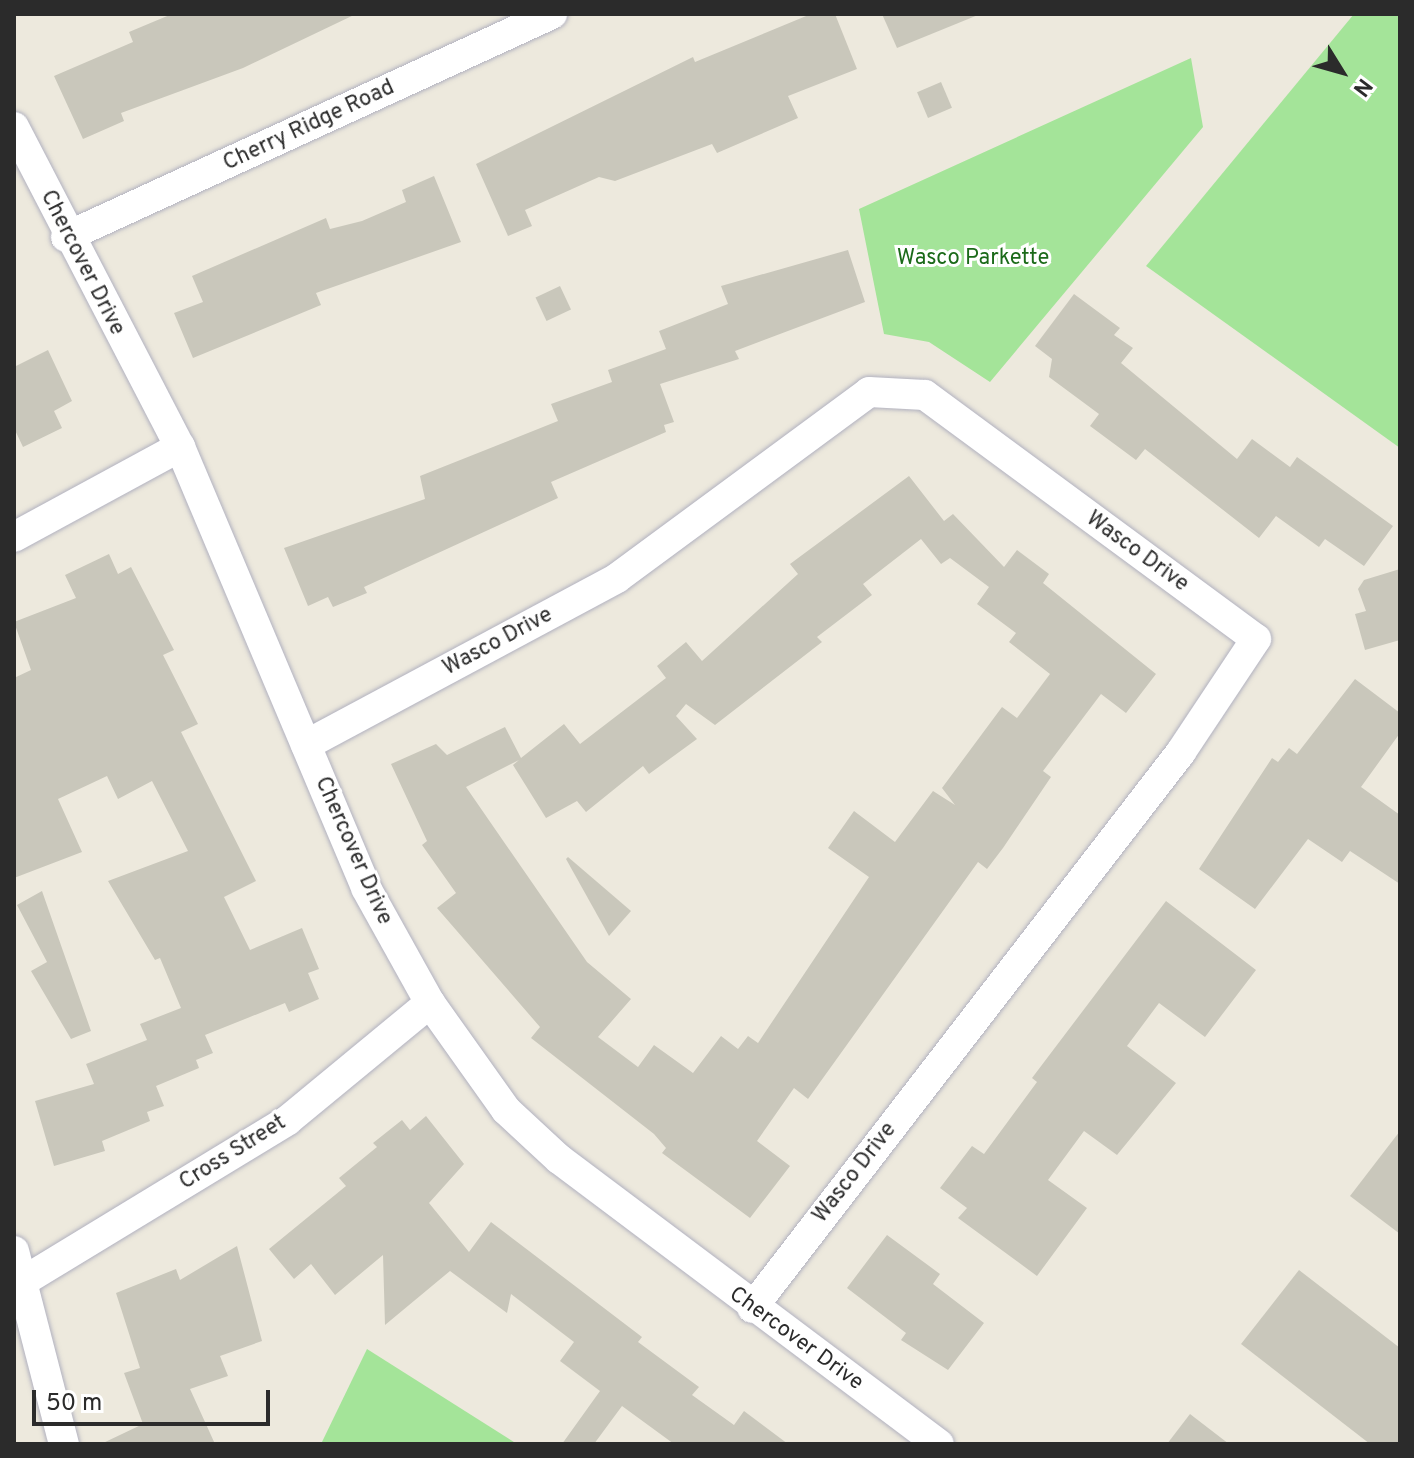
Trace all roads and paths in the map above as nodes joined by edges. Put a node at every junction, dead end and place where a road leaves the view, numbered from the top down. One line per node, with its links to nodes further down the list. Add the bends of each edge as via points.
1 (552, 14): 3 (street, Cherry Ridge Road)
2 (14, 127): 3 (street, Chercover Drive)
3 (66, 237): 4 (street, Chercover Drive)
4 (180, 447): 5 (street); 6 (street, Chercover Drive)
5 (14, 537)
6 (306, 745): 7 (street, Chercover Drive, via 366,888); 10 (street, Wasco Drive, via 617,578 869,392 925,395 1256,639 1181,752)
7 (430, 1003): 9 (street, Cross Street, via 288,1120); 10 (street, Chercover Drive, via 506,1110)
8 (14, 1251): 9 (street)
9 (22, 1282): 11 (street)
10 (752, 1308): 12 (street, Chercover Drive)
11 (64, 1444)
12 (939, 1444)

